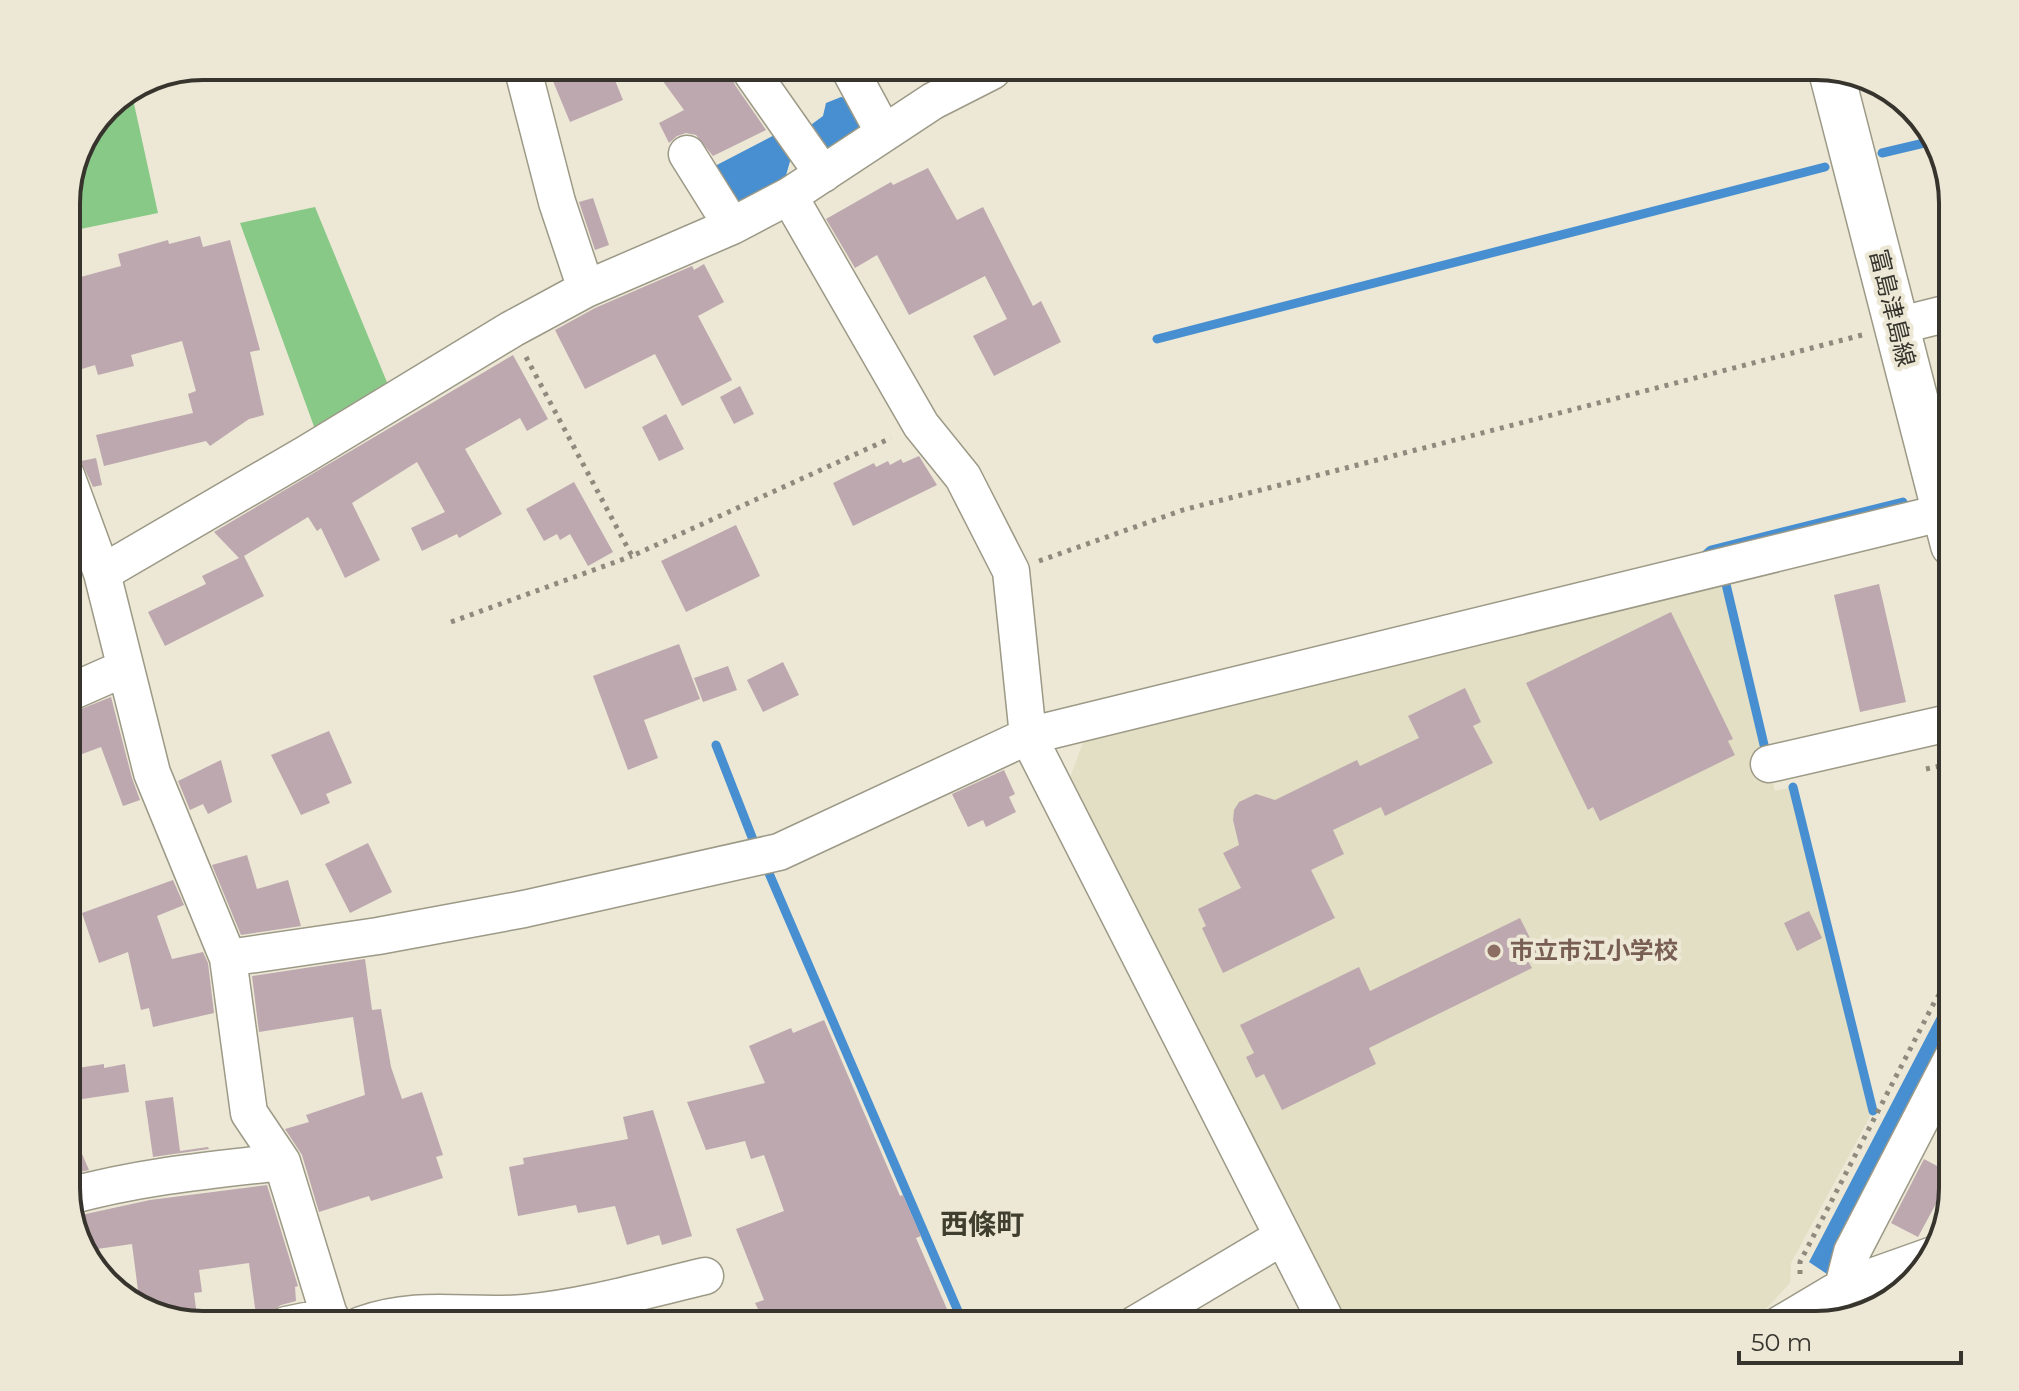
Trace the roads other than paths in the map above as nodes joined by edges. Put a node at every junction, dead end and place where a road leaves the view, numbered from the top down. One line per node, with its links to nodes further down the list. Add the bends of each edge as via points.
1 (526, 80): 11 (street)
2 (757, 80): 8 (street)
3 (855, 80): 6 (street)
4 (974, 80): 6 (street)
5 (1834, 81): 13 (main road, 富島津島線)
6 (884, 133): 8 (street)
7 (687, 154): 10 (street)
8 (823, 174): 9 (street)
9 (789, 196): 10 (street); 21 (street, via 921,425 963,477 1011,571)
10 (732, 226): 11 (street)
11 (586, 289): 17 (street)
12 (1939, 316): 13 (street)
13 (1897, 326): 14 (main road, 富島津島線)
14 (1939, 490)
15 (1939, 531): 21 (street)
16 (80, 539): 17 (street)
17 (102, 573): 18 (street)
18 (125, 668): 19 (street); 23 (street, via 152,773)
19 (80, 688)
20 (1939, 725): 22 (street)
21 (1028, 736): 23 (street, via 779,852 524,909); 27 (street)
22 (1769, 764)
23 (228, 958): 25 (street, via 249,1113)
24 (1939, 1084): 30 (street, via 1852,1252)
25 (282, 1162): 26 (street, via 169,1174); 31 (street)
26 (80, 1193)
27 (1282, 1237): 33 (street); 34 (street)
28 (1913, 1262): 30 (street)
29 (705, 1276): 32 (street)
30 (1843, 1287): 35 (street)
31 (337, 1311)
32 (542, 1311)
33 (1158, 1311)
34 (1321, 1311)
35 (1802, 1311)

